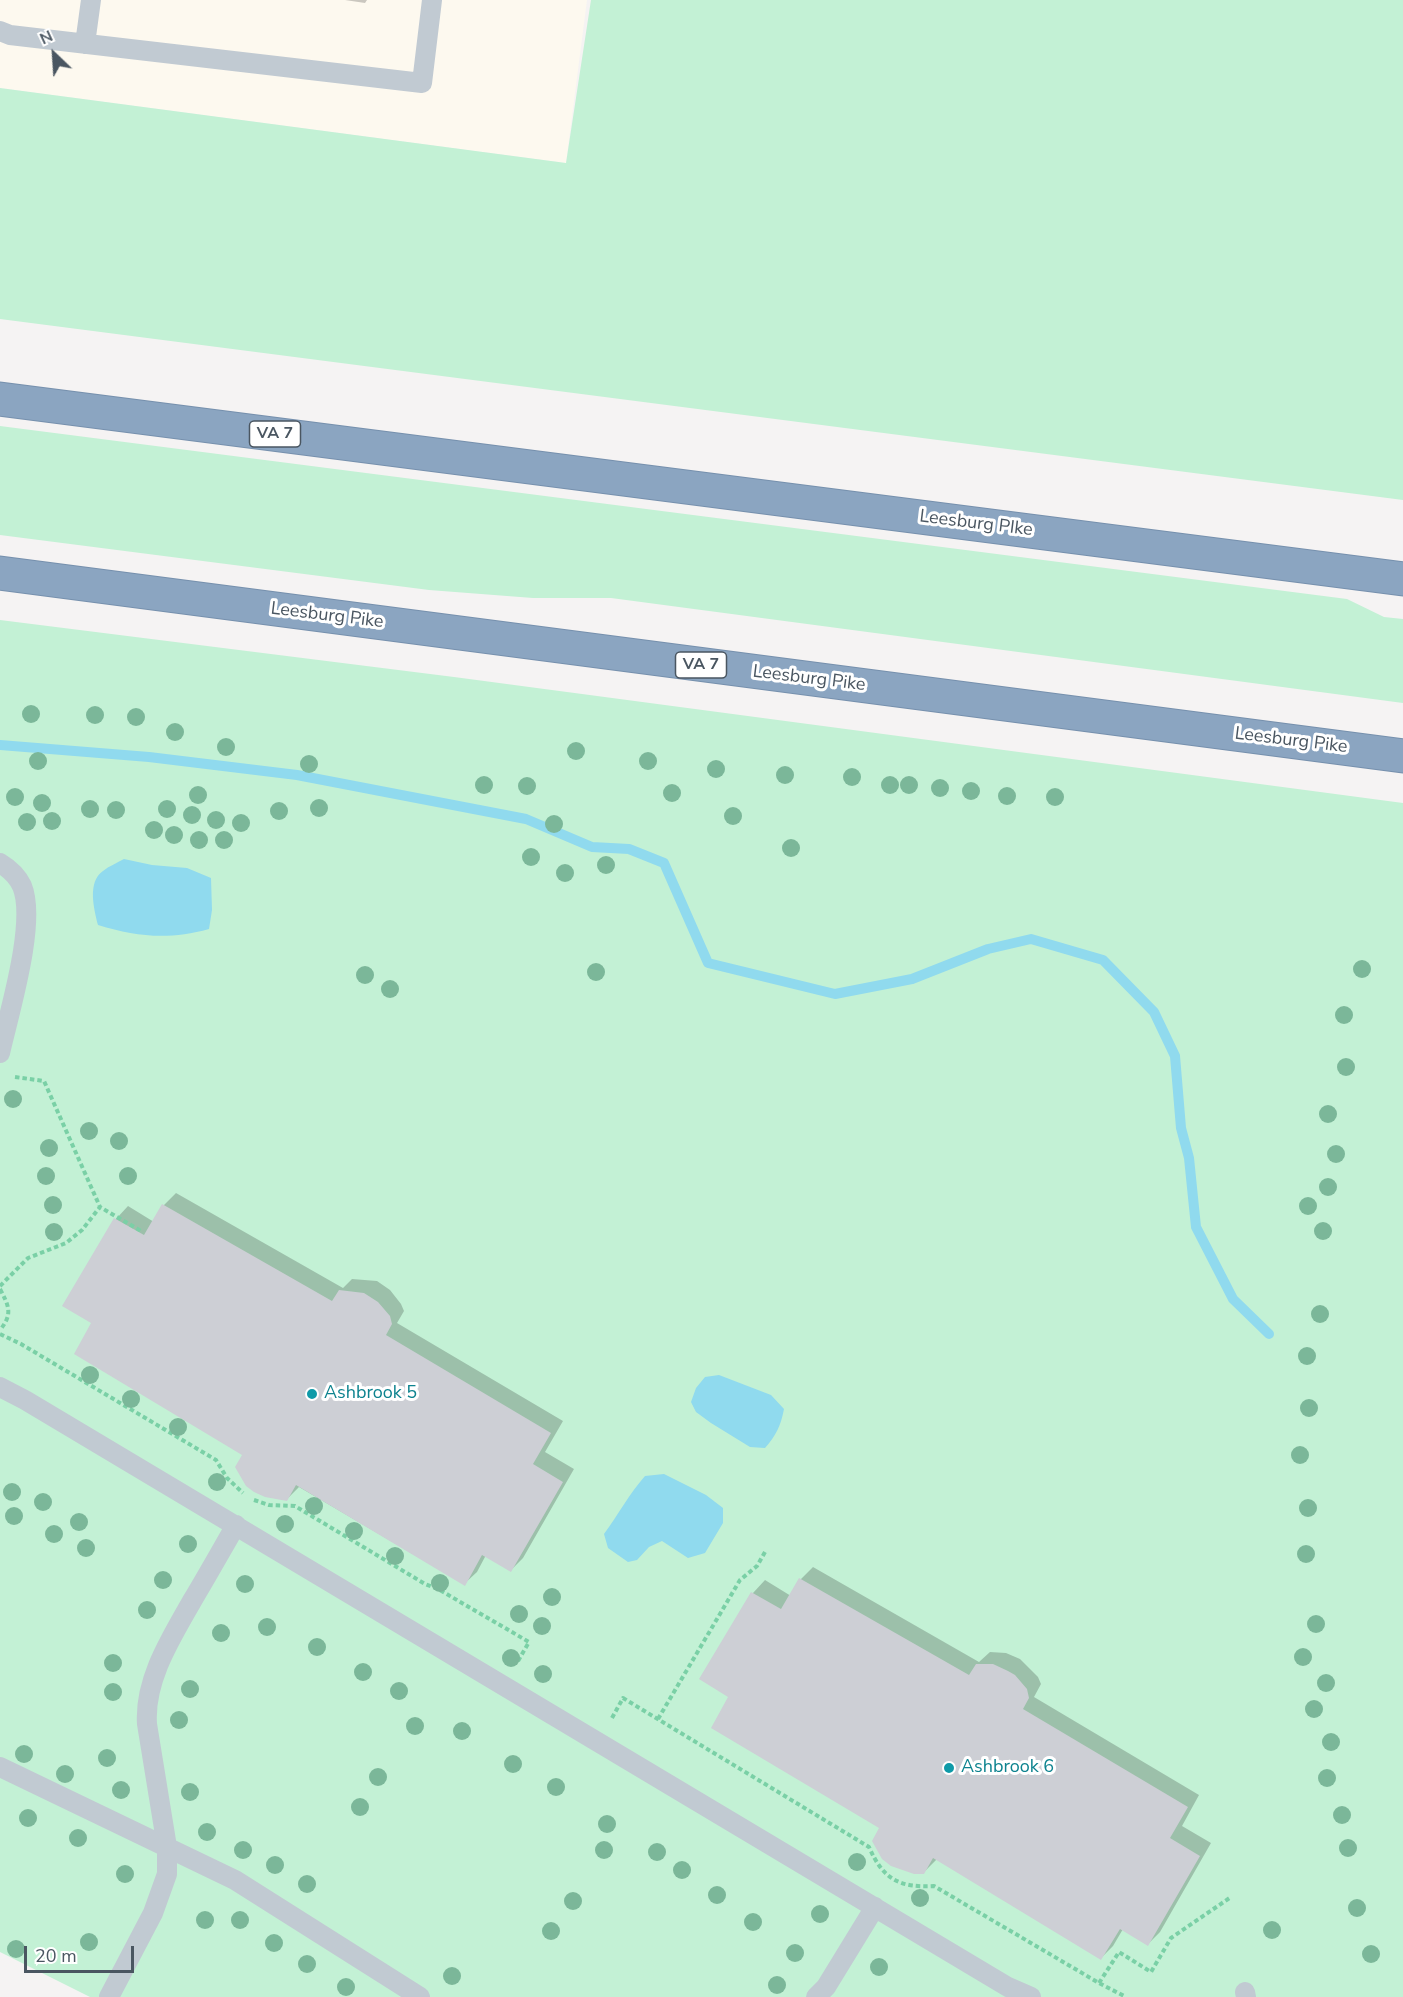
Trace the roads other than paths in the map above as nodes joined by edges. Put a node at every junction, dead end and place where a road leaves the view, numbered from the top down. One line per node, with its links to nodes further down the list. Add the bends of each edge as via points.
1 (91, 0): 4 (lane)
2 (432, 0): 4 (lane, via 422,83)
3 (0, 31): 4 (lane)
4 (85, 44)
5 (0, 399): 7 (highway, Leesburg PIke / VA 7)
6 (0, 573): 8 (highway, Leesburg Pike / VA 7)
7 (1403, 579)
8 (1403, 756)
9 (0, 863): 10 (lane, via 12,870 22,886 27,928)
10 (0, 1053)
11 (0, 1387): 12 (lane)
12 (236, 1525): 14 (lane, via 166,1649 148,1694 147,1724); 15 (lane)
13 (0, 1767): 14 (lane)
14 (167, 1847): 16 (lane, via 167,1874 160,1896); 17 (lane, via 267,1898)
15 (875, 1907): 18 (lane); 19 (lane)
16 (109, 1997)
17 (420, 1997)
18 (816, 1997)
19 (1031, 1997)

